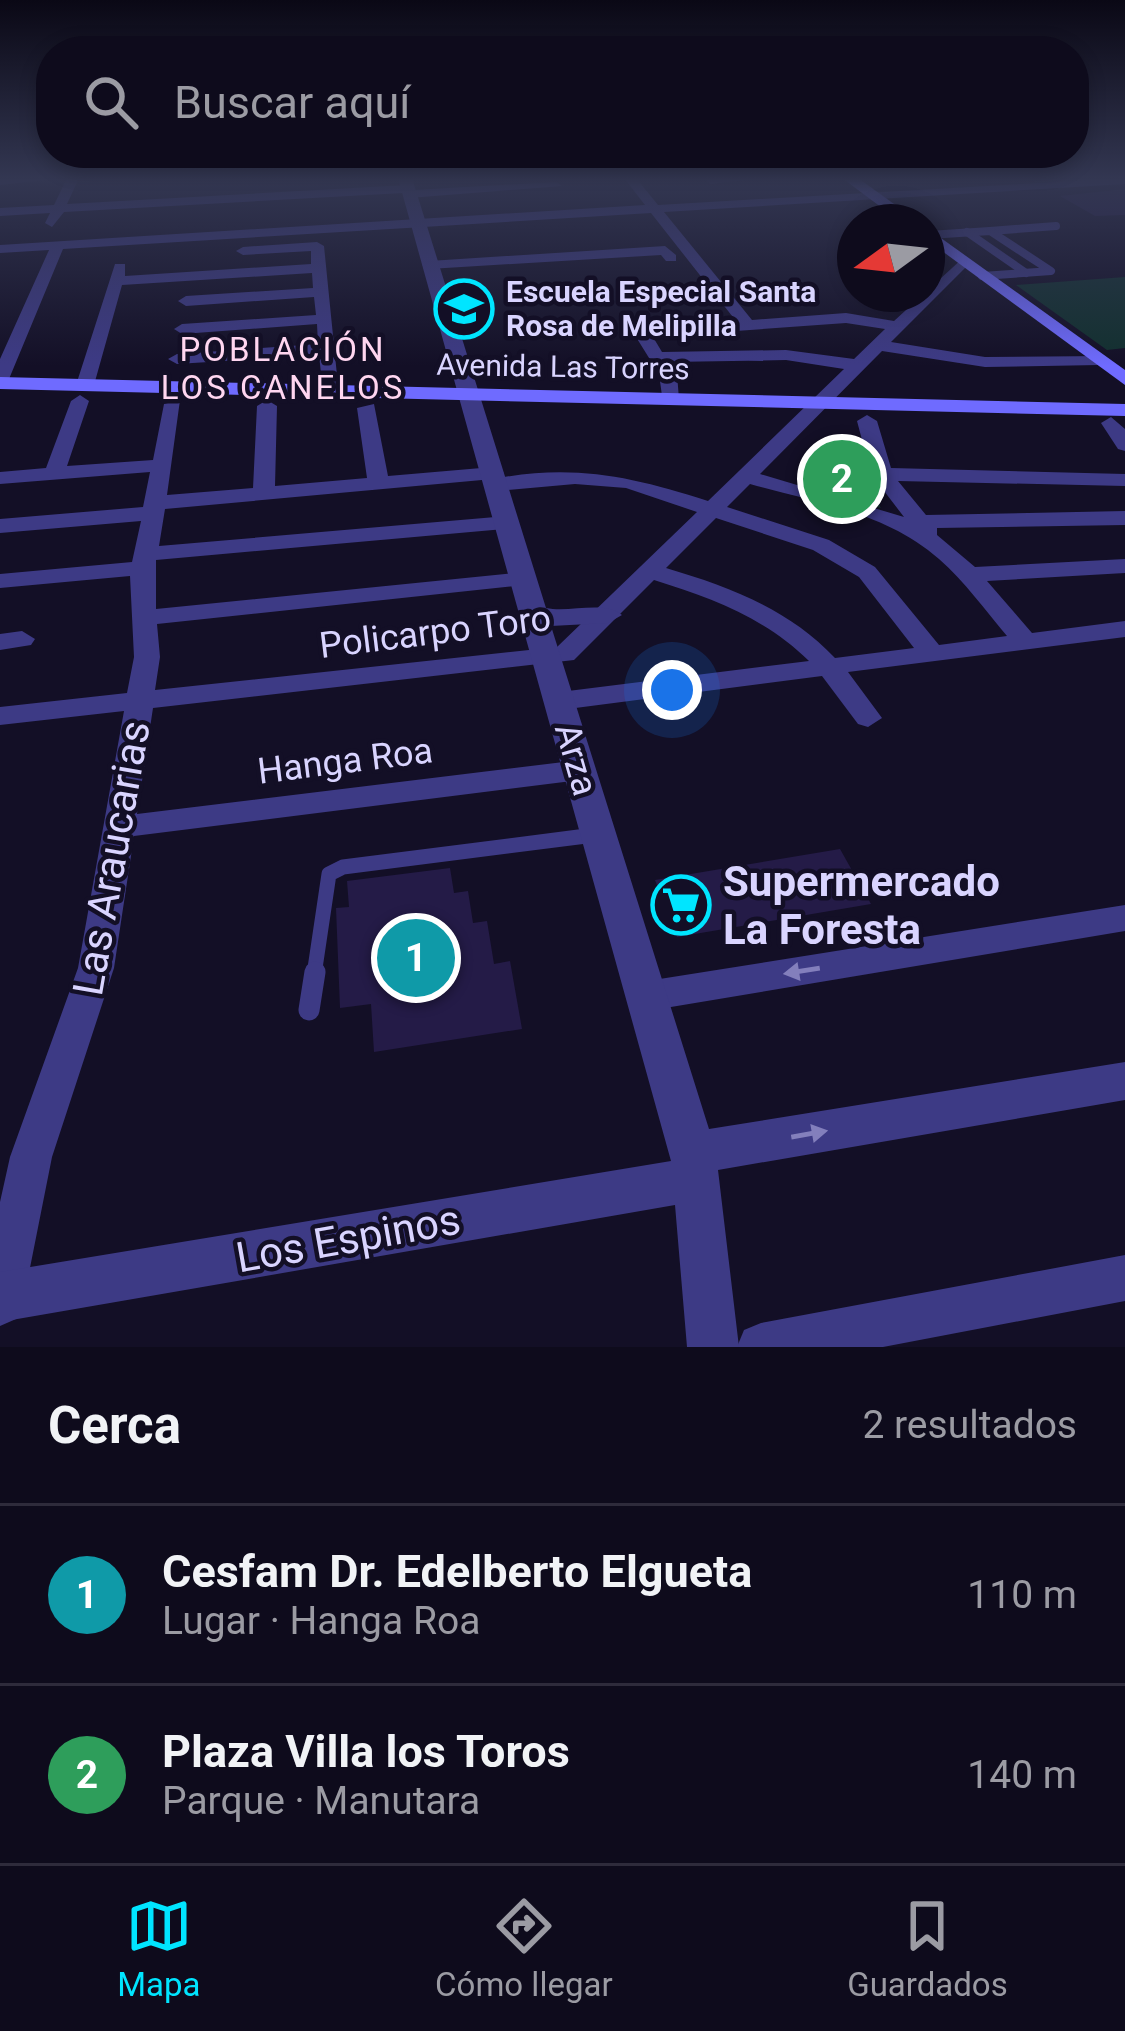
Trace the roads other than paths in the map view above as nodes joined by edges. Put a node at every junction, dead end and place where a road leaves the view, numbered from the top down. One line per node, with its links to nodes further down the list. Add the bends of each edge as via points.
1 (50, 241): 8 (street)
2 (158, 241): 12 (street)
3 (316, 241): 9 (street)
4 (421, 241): 15 (street, Arza)
5 (682, 241): 25 (street)
6 (980, 241): 17 (lane)
7 (1005, 241): 17 (lane, via 1051,271)
8 (49, 245): 11 (street); 12 (street); 35 (street)
9 (317, 246): 12 (street); 16 (street)
10 (945, 248): 14 (main road)
11 (0, 249)
12 (125, 249): 20 (street)
13 (671, 258): 15 (street, via 664,250)
14 (963, 262): 18 (street, Policarpo Toro); 19 (main road)
15 (429, 266): 41 (street, Arza)
16 (319, 268): 20 (street); 22 (street)
17 (1026, 273): 19 (lane)
18 (945, 279)
19 (986, 279): 21 (street); 32 (main road)
20 (116, 280): 37 (street)
21 (945, 280)
22 (321, 292): 24 (street); 27 (street, Las Araucarias, via 187,296)
23 (911, 312): 26 (street, Policarpo Toro)
24 (324, 319): 27 (street); 29 (street)
25 (748, 325): 26 (street, via 847,317); 30 (street, via 648,332)
26 (897, 326): 28 (street, Policarpo Toro)
27 (182, 328): 31 (street, Las Araucarias)
28 (877, 345): 32 (street, via 985,362); 33 (street, Policarpo Toro)
29 (327, 349): 31 (street); 36 (street)
30 (657, 357): 33 (street, via 785,356); 40 (street)
31 (177, 359): 38 (street, Las Araucarias)
32 (1100, 360): 34 (main road)
33 (856, 365): 44 (street, Policarpo Toro)
34 (1125, 379)
35 (0, 381): 37 (main road, Avenida Las Torres)
36 (332, 391): 38 (main road, Avenida Las Torres); 41 (main road, Avenida Las Torres)
37 (82, 393): 38 (main road, Avenida Las Torres); 39 (main road, Avenida Las Torres); 49 (street)
38 (173, 395): 42 (main road, Avenida Las Torres); 48 (street, Las Araucarias)
39 (0, 399)
40 (670, 399): 41 (main road, Avenida Las Torres); 44 (main road, Avenida Las Torres)
41 (472, 403): 43 (main road, Avenida Las Torres); 44 (main road, Avenida Las Torres); 53 (street, Arza)
42 (267, 406): 43 (main road, Avenida Las Torres); 56 (street)
43 (367, 408): 55 (street)
44 (809, 411): 45 (main road, Avenida Las Torres); 46 (main road, Avenida Las Torres); 51 (street, Policarpo Toro)
45 (1120, 419): 46 (main road, Avenida Las Torres); 47 (street)
46 (867, 421): 50 (street)
47 (1125, 445)
48 (162, 465): 49 (street); 57 (street, Las Araucarias)
49 (54, 473): 52 (street)
50 (882, 474): 54 (street); 60 (street)
51 (745, 476): 58 (street, Policarpo Toro); 63 (street, via 876,514)
52 (0, 478)
53 (495, 479): 55 (street); 58 (street, via 614,480); 61 (street, Arza)
54 (1125, 480)
55 (378, 483): 56 (street)
56 (264, 493): 57 (street)
57 (154, 508): 62 (street); 64 (street, Las Araucarias)
58 (712, 509): 66 (street, Policarpo Toro); 75 (street, via 847,557)
59 (1125, 518): 60 (street)
60 (920, 522): 63 (street)
61 (507, 523): 64 (street); 68 (street, Arza)
62 (0, 526)
63 (947, 553): 67 (street)
64 (145, 561): 69 (street); 72 (street, Las Araucarias)
65 (1125, 566): 67 (street)
66 (652, 571): 71 (street, Policarpo Toro); 77 (street, via 762,608)
67 (968, 575): 74 (street)
68 (524, 578): 70 (street, Arza); 72 (street)
69 (0, 581)
70 (535, 614): 71 (street); 76 (street, Arza)
71 (608, 615): 76 (street, Policarpo Toro, via 575,648)
72 (144, 618): 78 (street, Las Araucarias)
73 (1125, 628): 74 (street)
74 (1025, 641): 75 (street)
75 (932, 653): 77 (street)
76 (547, 658): 78 (street, Policarpo Toro); 79 (street, Arza)
77 (833, 666): 79 (street); 81 (street)
78 (140, 701): 80 (street, Policarpo Toro); 83 (street, Las Araucarias)
79 (560, 701): 82 (street, Arza)
80 (0, 716)
81 (868, 718)
82 (580, 770): 83 (street, Hanga Roa); 84 (street, Arza)
83 (119, 826): 91 (street, Las Araucarias, via 96,968 31,1157)
84 (599, 835): 86 (street, Arza); 87 (lane, via 329,874)
85 (1125, 918): 86 (street, one-way to 86)
86 (647, 996): 89 (street, Arza)
87 (309, 1010)
88 (1125, 1081): 89 (street, Los Espinos, one-way to 88)
89 (695, 1166): 91 (street, Los Espinos); 92 (street, Arza)
90 (1125, 1278): 93 (street)
91 (0, 1299)
92 (713, 1347)
93 (761, 1347)

